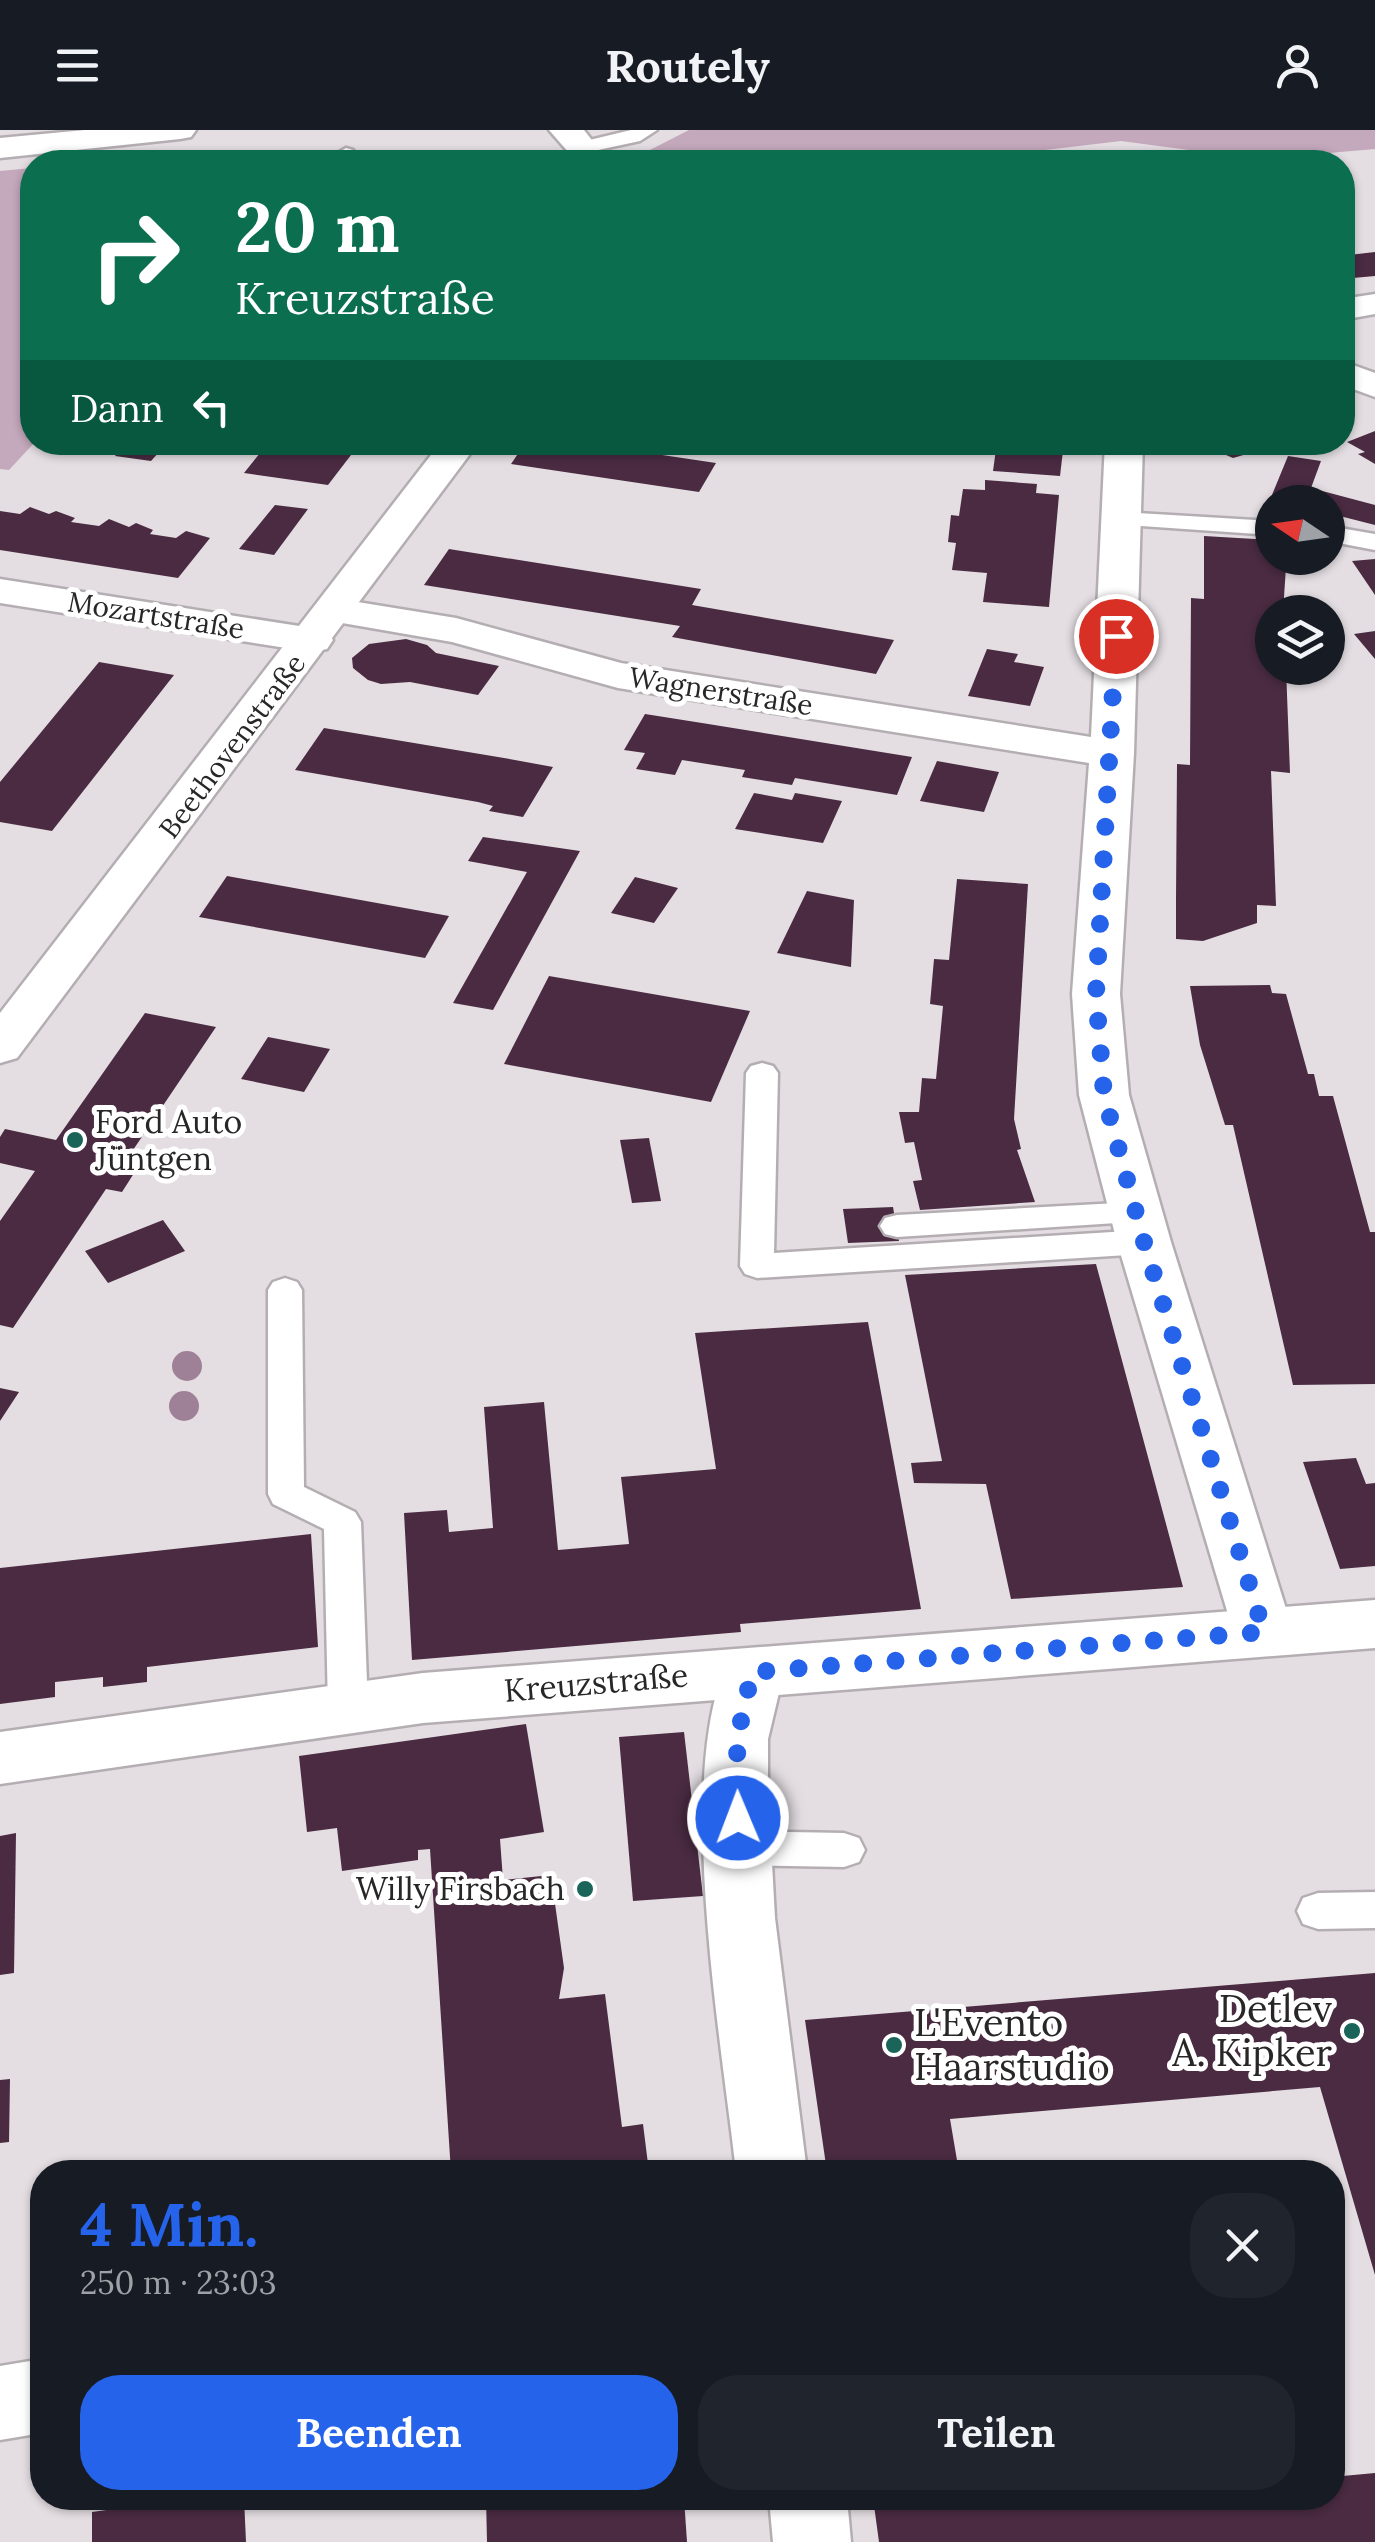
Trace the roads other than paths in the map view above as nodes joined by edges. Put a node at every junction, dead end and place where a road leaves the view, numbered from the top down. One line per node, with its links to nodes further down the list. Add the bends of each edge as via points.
1 (180, 130): 4 (main road)
2 (648, 130): 3 (lane)
3 (581, 146)
4 (0, 148)
5 (450, 455): 12 (main road, Beethovenstraße)
6 (1123, 455): 7 (main road)
7 (1121, 519): 8 (lane); 13 (main road)
8 (1255, 527)
9 (1345, 537): 10 (lane)
10 (1374, 542)
11 (0, 591): 12 (main road, Mozartstraße)
12 (322, 625): 13 (main road, Wagnerstraße, via 456,630 618,675); 14 (main road, Beethovenstraße)
13 (1112, 752): 17 (main road, via 1096,994 1104,1095)
14 (0, 1047)
15 (762, 1073): 17 (lane, via 757,1266)
16 (897, 1226): 17 (lane)
17 (1140, 1227): 20 (main road)
18 (285, 1290): 22 (lane, via 286,1494 342,1522)
19 (1375, 1624): 20 (main road, Kreuzstraße)
20 (1264, 1632): 21 (main road, Kreuzstraße)
21 (724, 1673): 22 (main road, Kreuzstraße); 24 (main road, via 737,1739)
22 (348, 1709): 23 (main road, Kreuzstraße)
23 (0, 1758)
24 (739, 1848): 25 (lane); 28 (main road)
25 (844, 1850)
26 (1375, 1910): 27 (lane)
27 (1318, 1911)
28 (771, 2160)
29 (30, 2398): 30 (main road)
30 (0, 2402)
31 (809, 2510): 32 (main road)
32 (812, 2542)

